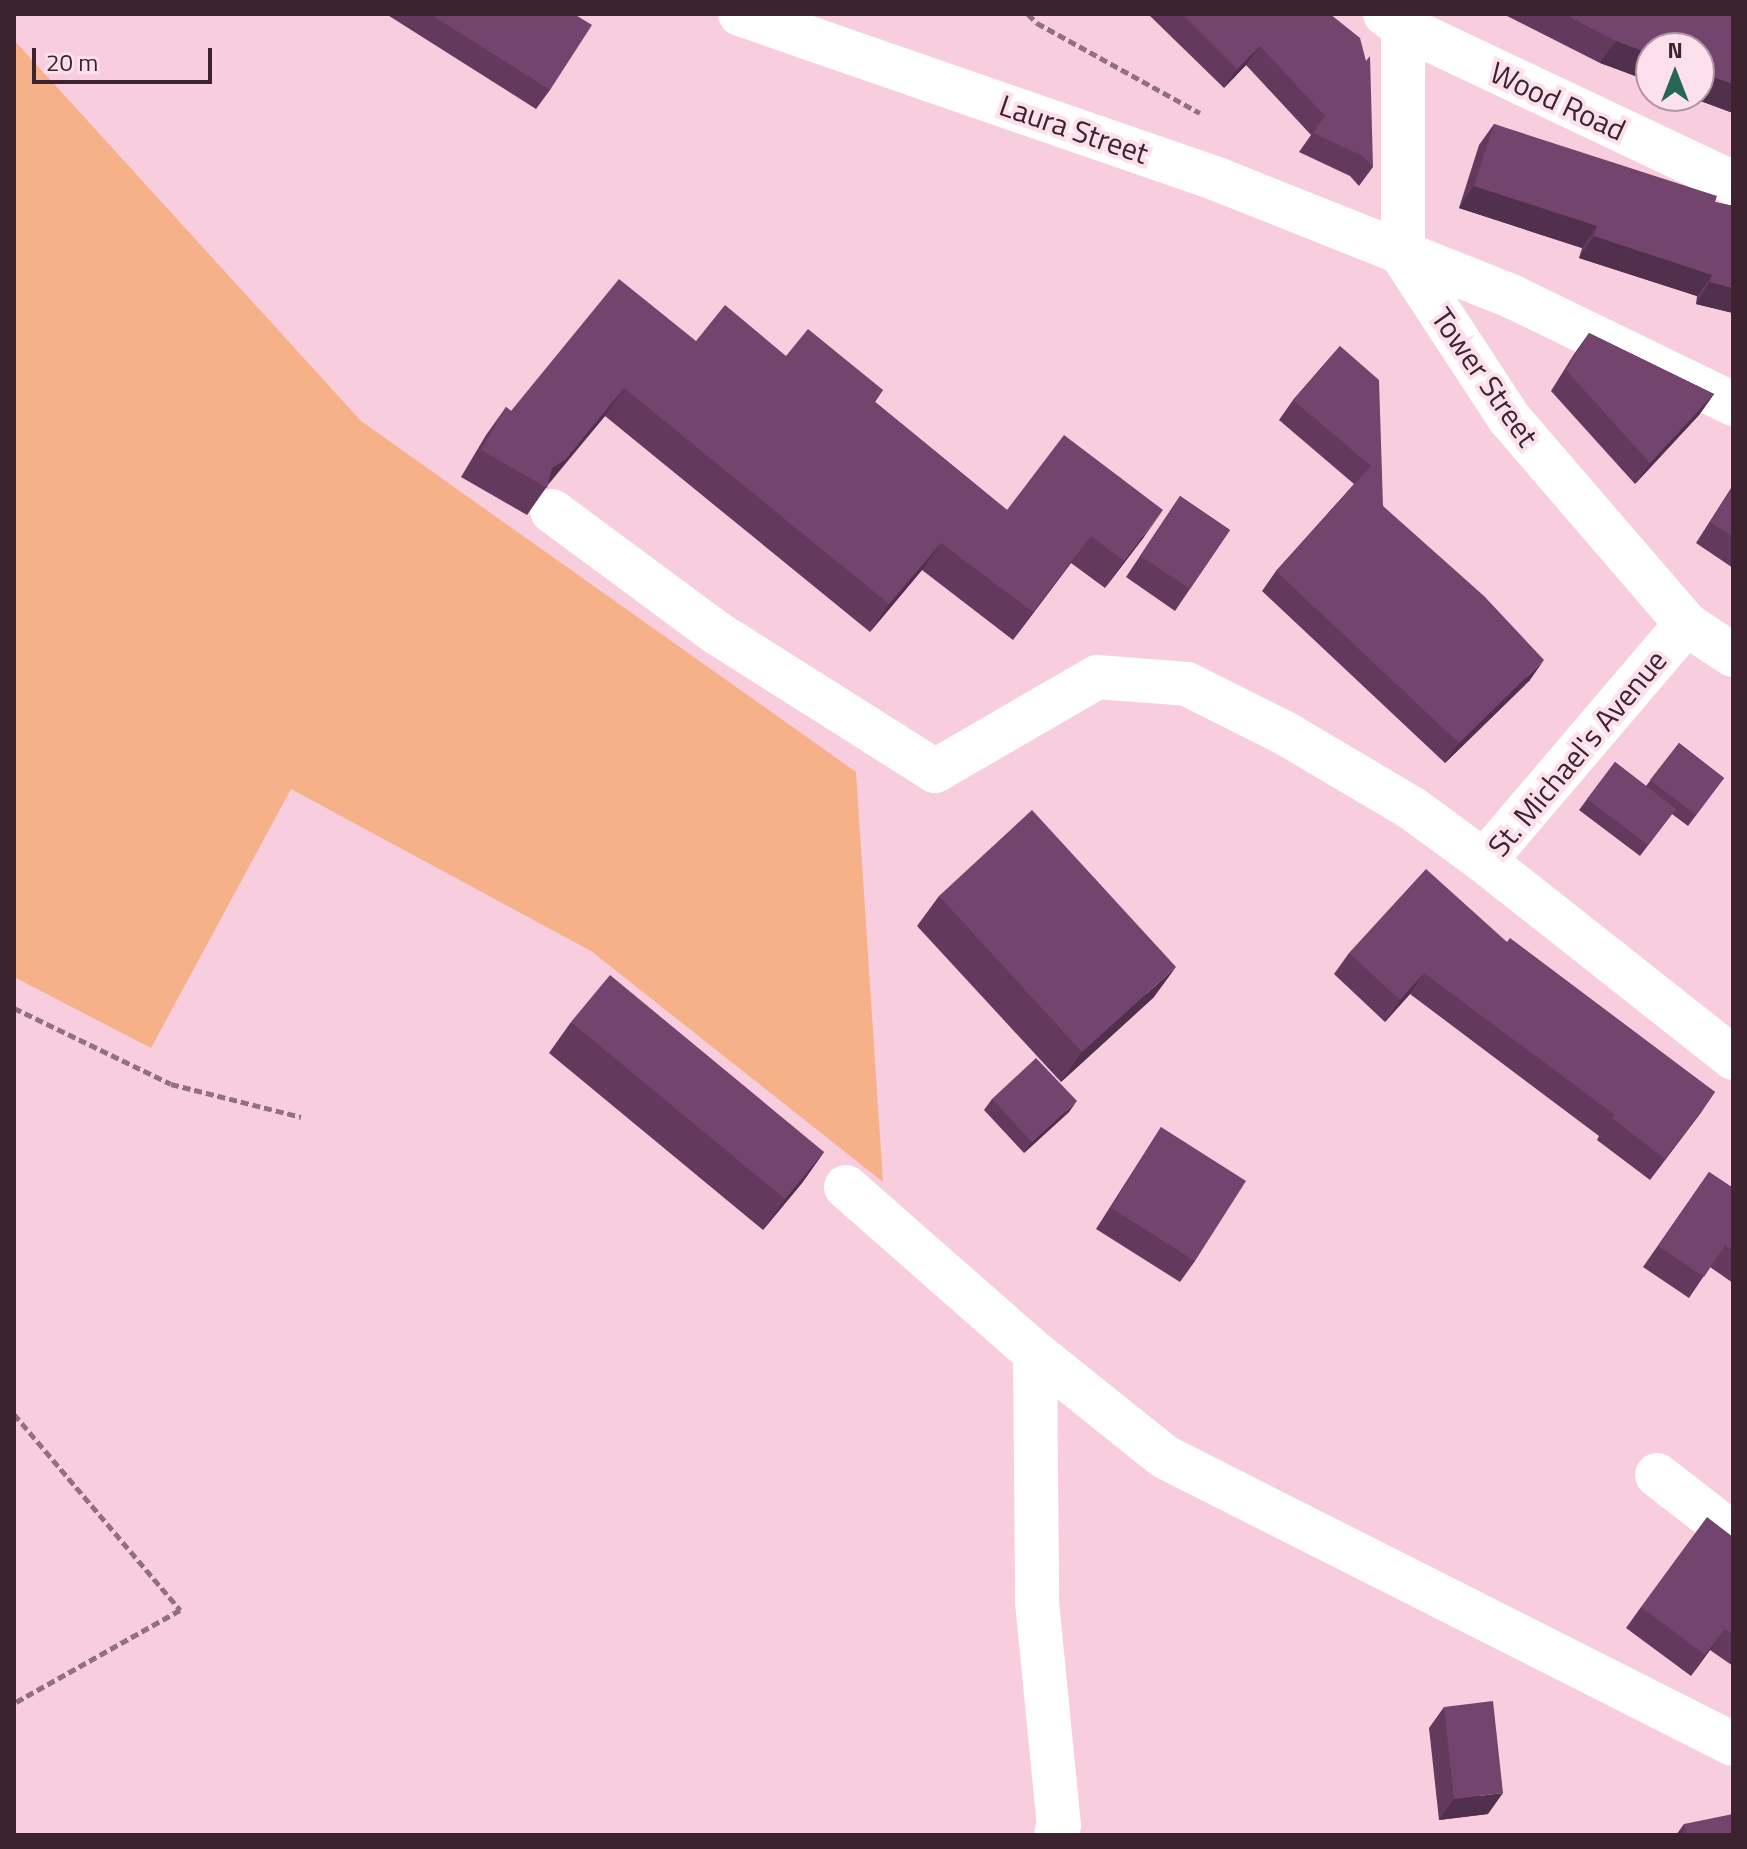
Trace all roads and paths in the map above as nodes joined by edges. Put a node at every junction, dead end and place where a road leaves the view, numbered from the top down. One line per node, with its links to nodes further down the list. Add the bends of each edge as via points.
1 (740, 14): 4 (street, Laura Street)
2 (1028, 14): 4 (path, via 1200,112)
3 (1394, 21): 5 (street, Wood Road); 6 (street)
4 (1217, 179): 6 (street, Laura Street)
5 (1733, 183)
6 (1403, 256): 7 (street, Laura Street, via 1513,297); 9 (street, Tower Street, via 1509,418)
7 (1733, 404)
8 (552, 511): 11 (street, via 717,633 935,771 1097,677 1187,684 1283,732 1413,809)
9 (1686, 624): 10 (street, Tower Street); 11 (street, St. Michael's Avenue)
10 (1733, 655)
11 (1484, 861): 13 (street, St. Michael's Avenue)
12 (14, 1008): 14 (path, via 171,1084)
13 (1733, 1058)
14 (301, 1117)
15 (846, 1187): 16 (street)
16 (1035, 1353): 21 (street, via 1165,1457); 22 (street, via 1037,1602)
17 (14, 1414): 20 (path, via 180,1610)
18 (1657, 1475): 19 (street)
19 (1733, 1534)
20 (14, 1703)
21 (1733, 1744)
22 (1056, 1835)

